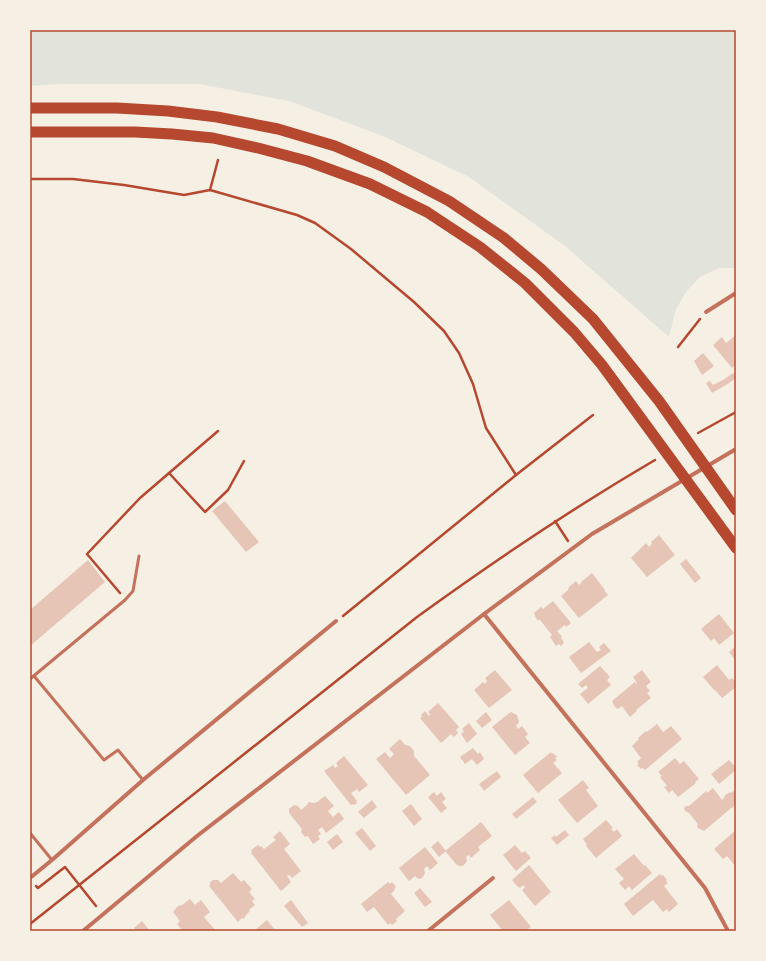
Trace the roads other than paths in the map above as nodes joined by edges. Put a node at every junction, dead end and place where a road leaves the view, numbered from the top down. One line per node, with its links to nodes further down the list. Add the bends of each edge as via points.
1 (30, 108): 6 (highway, via 116,108 168,112 216,117 278,129 335,146 384,167 449,201 504,238 593,319 660,401)
2 (30, 132): 7 (highway, via 135,132 213,138 307,161 370,184 427,212 480,247 525,283 579,338 602,365)
3 (736, 293): 4 (street)
4 (706, 312)
5 (736, 449): 9 (street, via 592,534)
6 (734, 507)
7 (736, 548)
8 (139, 556): 11 (lane, via 133,591)
9 (484, 614): 18 (street, via 197,836); 20 (street, via 705,888)
10 (336, 621): 13 (street)
11 (34, 676): 12 (lane); 13 (lane, via 104,760 118,750)
12 (30, 680)
13 (142, 780): 15 (street)
14 (30, 833): 15 (lane)
15 (52, 860): 16 (street)
16 (30, 878)
17 (493, 878): 19 (street)
18 (83, 931)
19 (428, 931)
20 (728, 931)

